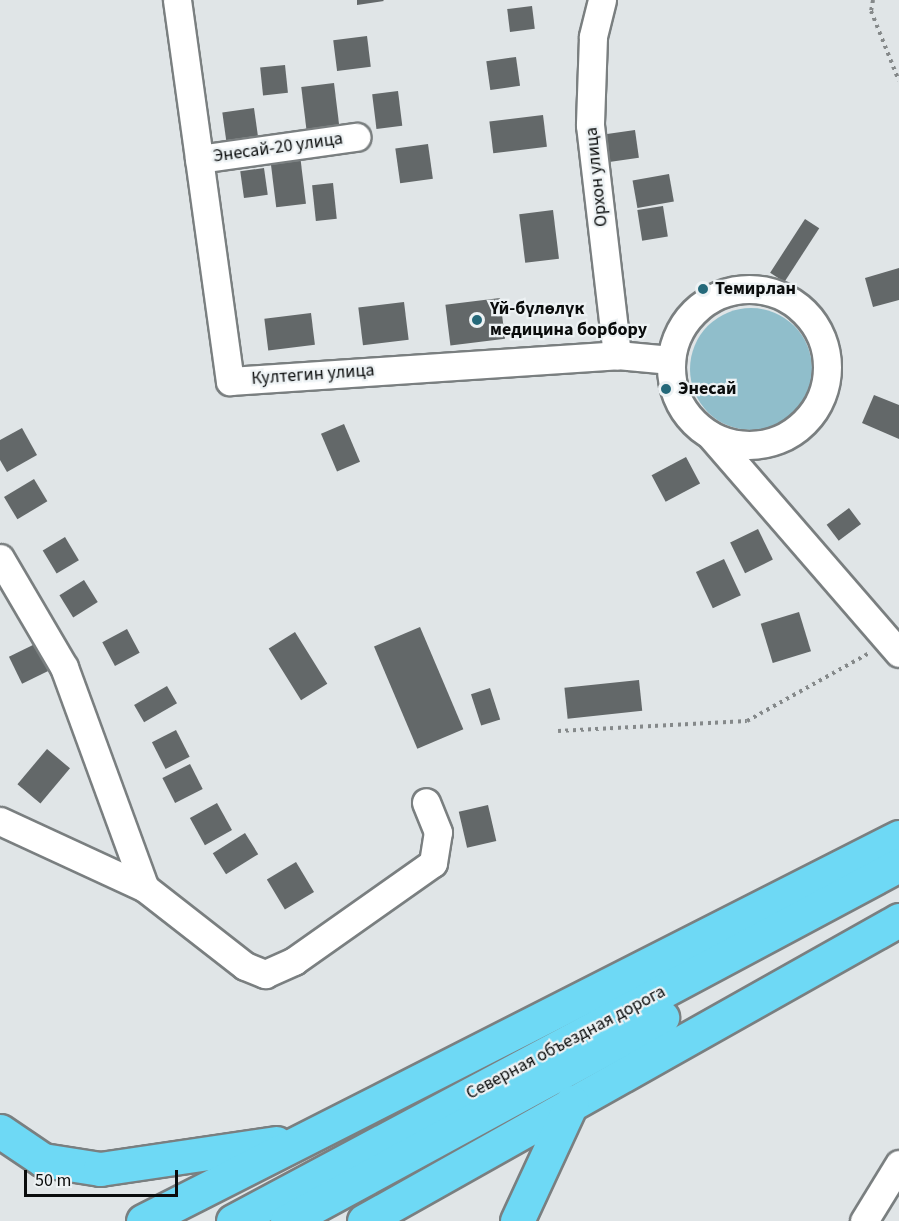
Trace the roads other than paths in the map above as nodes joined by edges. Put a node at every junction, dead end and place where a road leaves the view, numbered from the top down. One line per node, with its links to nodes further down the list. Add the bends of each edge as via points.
1 (177, 0): 4 (street, Култегин улица)
2 (602, 0): 5 (street, Орхон улица, via 593,37 590,125)
3 (356, 138): 4 (street, Энесай-20 улица)
4 (199, 159): 5 (street, Култегин улица, via 230,381)
5 (617, 355): 6 (street, Култегин улица)
6 (671, 360): 7 (street, via 675,394 689,418); 7 (street, via 678,332 701,305 732,290 767,291 792,302 821,334 827,355 826,382 822,398 800,427 761,445 739,444)
7 (710, 435): 9 (street)
8 (0, 558): 14 (street, via 64,667)
9 (895, 647)
10 (426, 802): 14 (street, via 438,832 433,863 294,961 265,974 245,966)
11 (0, 821): 14 (street)
12 (899, 837): 19 (highway)
13 (899, 865): 22 (highway, Северная объездная дорога)
14 (144, 888)
15 (899, 889): 23 (highway, Северная объездная дорога)
16 (899, 920): 17 (highway)
17 (572, 1102): 24 (highway); 25 (highway)
18 (0, 1131): 19 (highway, via 43,1160 100,1169)
19 (308, 1138): 21 (highway)
20 (899, 1164): 26 (street)
21 (143, 1221)
22 (233, 1221)
23 (287, 1221)
24 (364, 1221)
25 (517, 1221)
26 (864, 1221)

